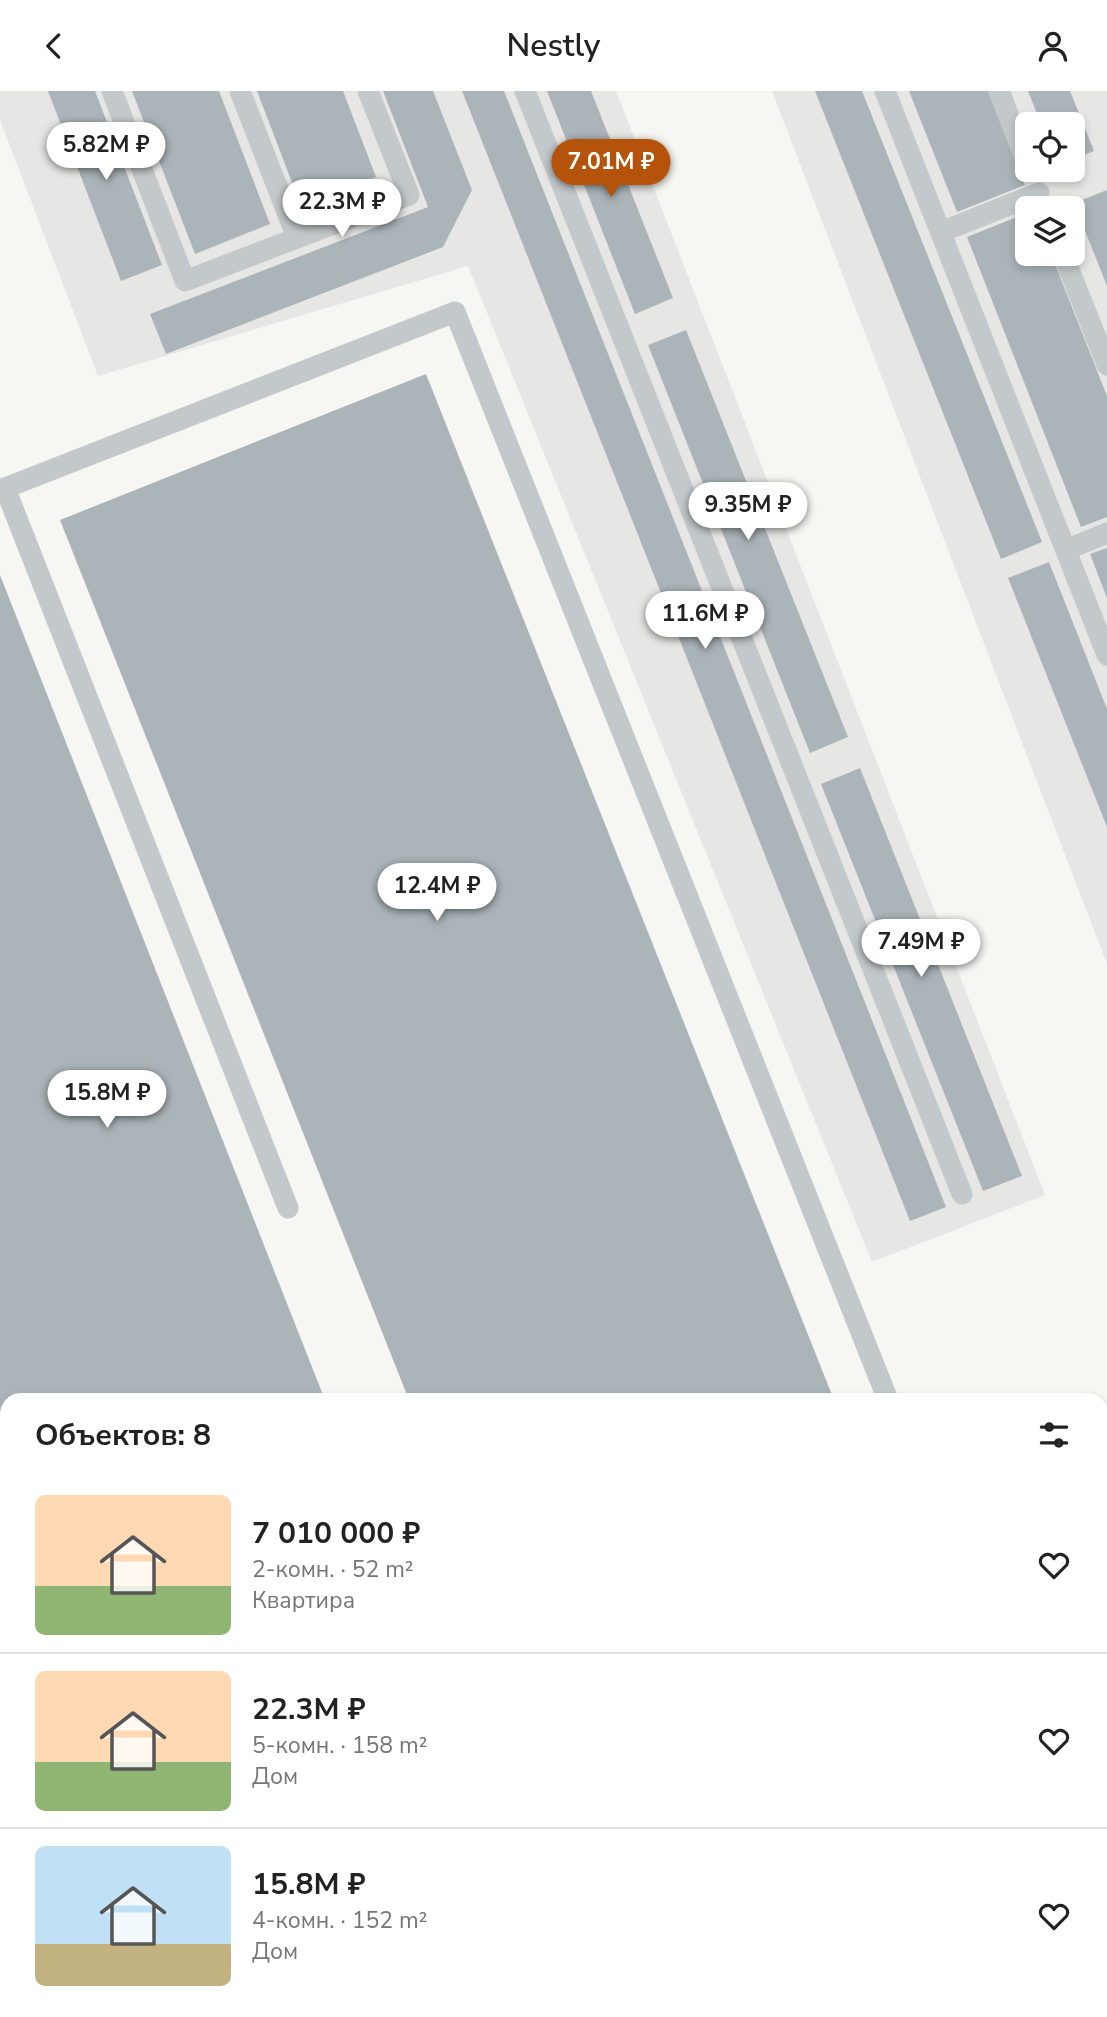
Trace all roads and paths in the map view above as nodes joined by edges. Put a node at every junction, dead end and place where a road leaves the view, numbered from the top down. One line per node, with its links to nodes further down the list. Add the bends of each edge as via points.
1 (112, 91): 10 (lane, via 185,282)
2 (240, 91): 10 (lane)
3 (368, 91): 10 (lane, via 408,195)
4 (525, 91): 17 (lane)
5 (885, 91): 9 (lane)
6 (999, 91): 7 (lane)
7 (1015, 132)
8 (1015, 209): 9 (lane)
9 (941, 232): 15 (lane)
10 (297, 239)
11 (1068, 266): 12 (lane)
12 (1107, 365)
13 (3, 489): 18 (lane); 19 (lane, via 455,312)
14 (1107, 533): 15 (lane)
15 (1066, 550): 16 (lane)
16 (1107, 655)
17 (962, 1194)
18 (288, 1208)
19 (885, 1393)

